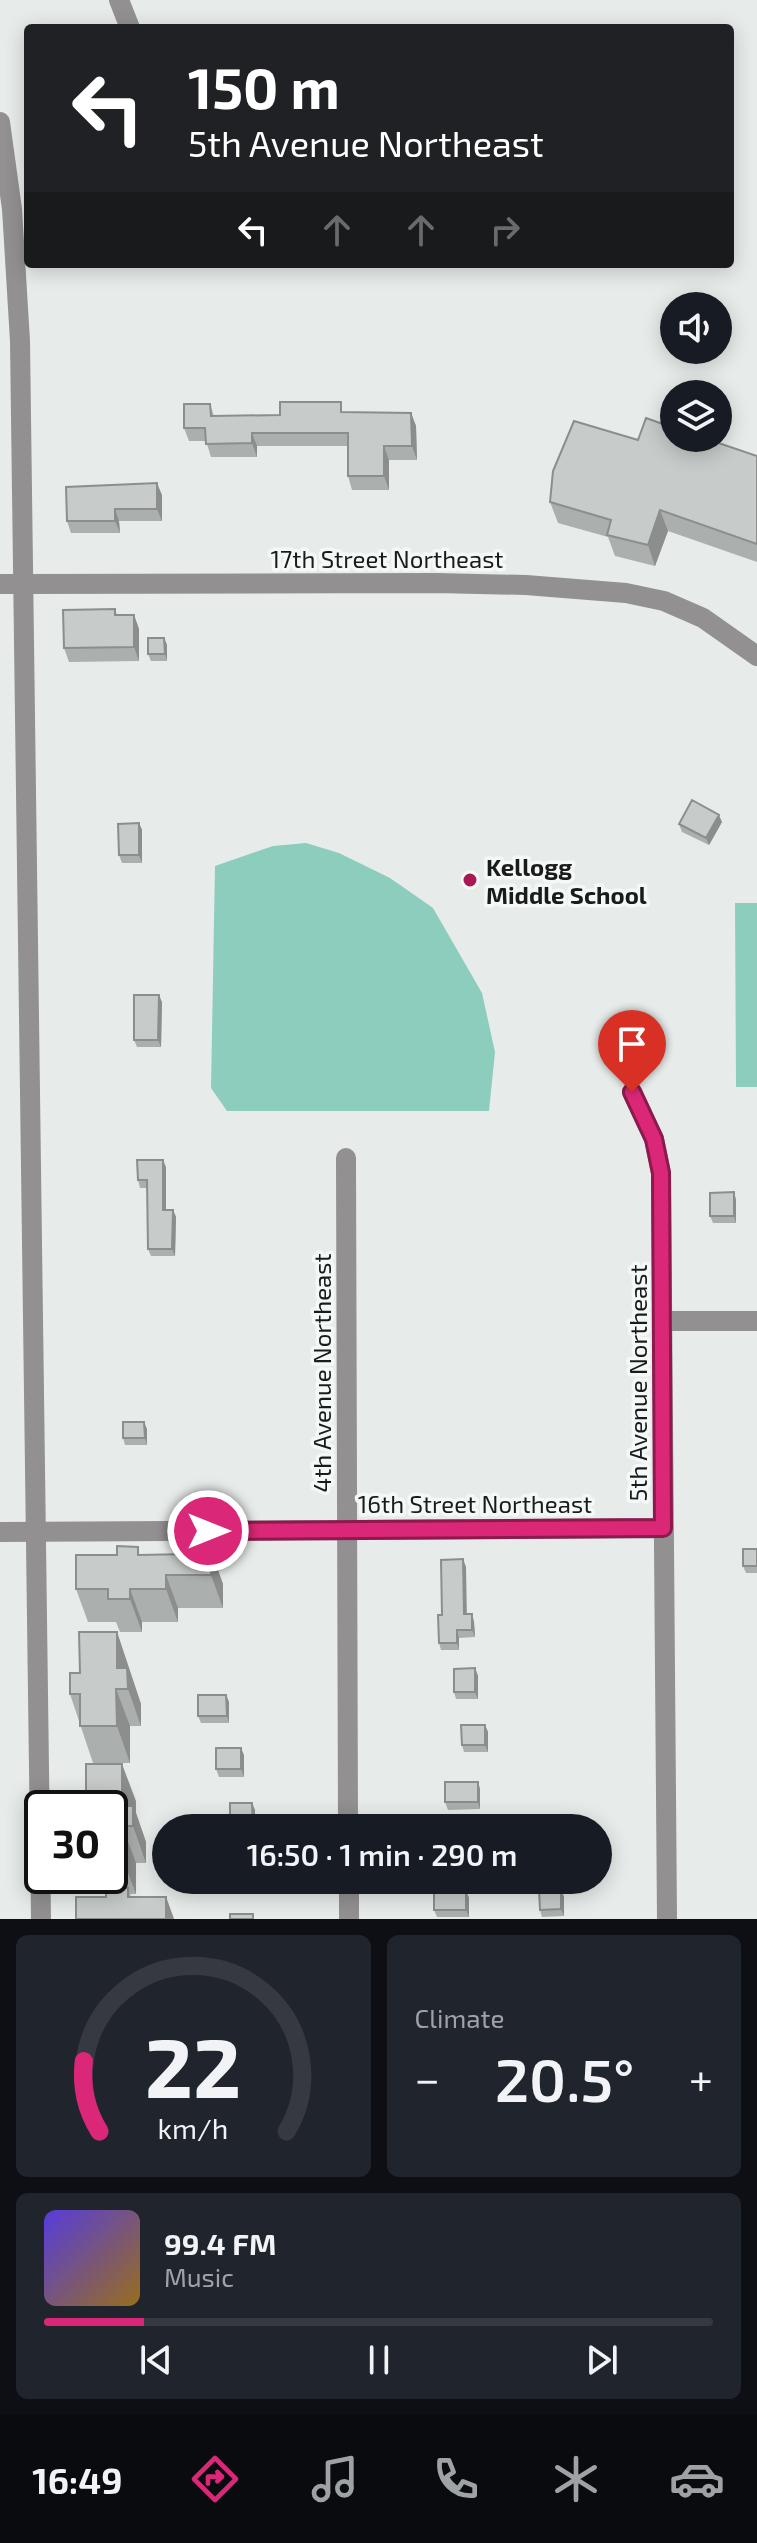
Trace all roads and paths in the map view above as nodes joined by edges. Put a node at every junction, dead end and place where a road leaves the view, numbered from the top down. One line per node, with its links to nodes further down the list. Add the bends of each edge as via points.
1 (119, 0): 2 (street)
2 (128, 24)
3 (0, 122): 5 (street, via 18,294)
4 (0, 584): 5 (street, 17th Street Northeast)
5 (22, 584): 6 (street, 17th Street Northeast, via 436,583 626,593 664,601 703,618); 14 (street)
6 (757, 656)
7 (632, 1092): 9 (street, 5th Avenue Northeast, via 658,1155)
8 (346, 1158): 12 (street, 4th Avenue Northeast)
9 (663, 1321): 10 (street); 11 (street, 5th Avenue Northeast)
10 (757, 1321)
11 (663, 1528): 12 (street, 16th Street Northeast); 19 (street, 5th Avenue Northeast)
12 (347, 1530): 14 (street, 16th Street Northeast); 15 (street, 4th Avenue Northeast)
13 (0, 1532): 14 (street, 16th Street Northeast)
14 (34, 1532): 17 (street)
15 (348, 1814)
16 (349, 1894): 18 (street)
17 (41, 1919)
18 (349, 1919)
19 (667, 1919)

